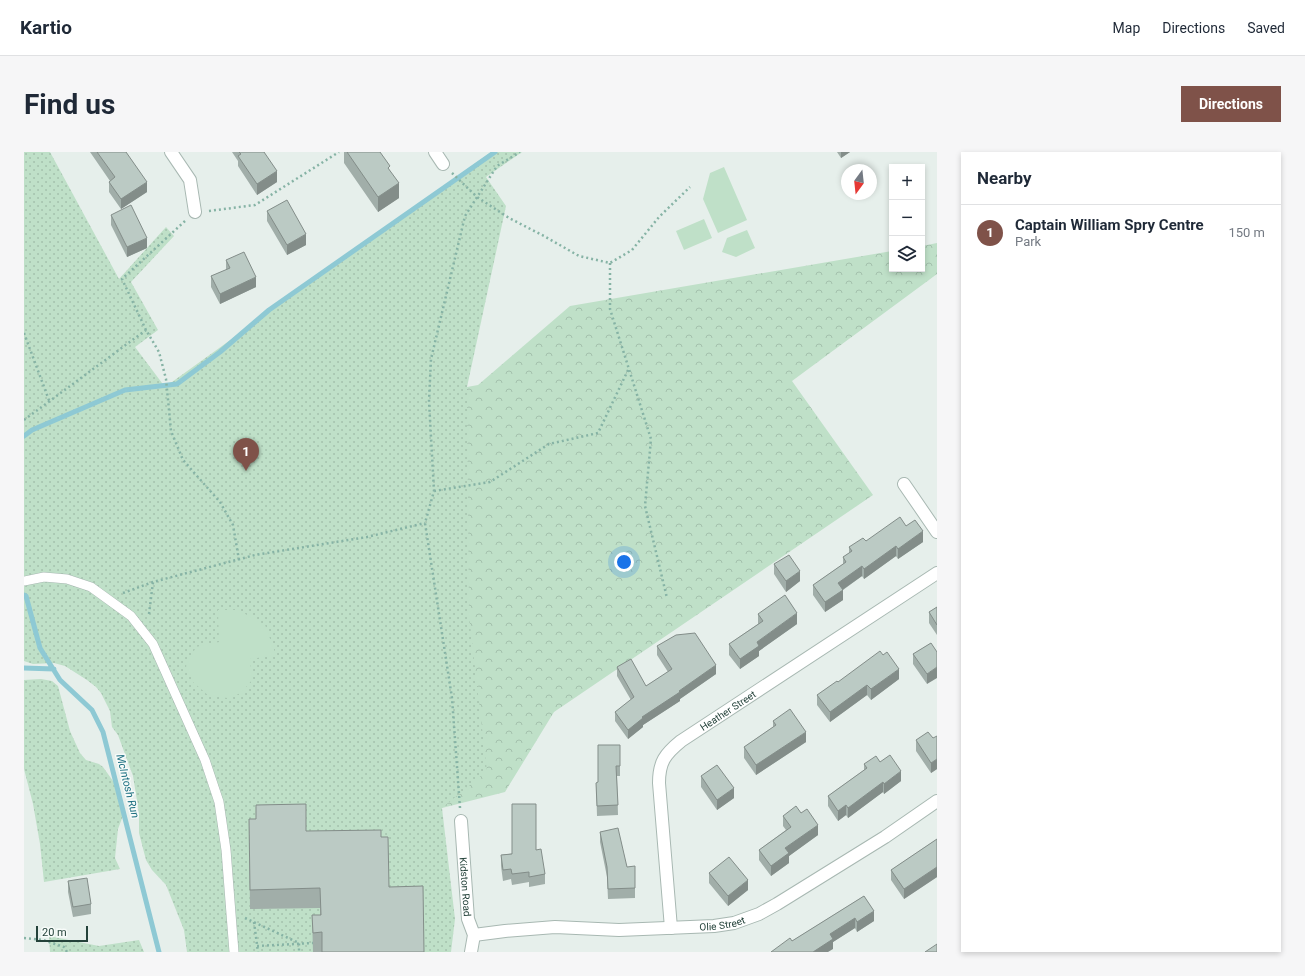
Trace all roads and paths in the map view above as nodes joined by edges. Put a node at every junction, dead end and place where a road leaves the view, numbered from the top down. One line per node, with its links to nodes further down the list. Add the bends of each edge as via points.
1 (171, 152): 9 (street, via 190,180)
2 (338, 152): 9 (path, via 255,205)
3 (435, 152): 5 (street)
4 (520, 152): 8 (path, via 496,166)
5 (443, 164)
6 (462, 184): 8 (path)
7 (690, 187): 10 (path, via 632,250)
8 (477, 197): 10 (path, via 508,218 579,256); 17 (path, via 465,216 431,359 429,400)
9 (195, 212): 11 (path, via 122,279)
10 (610, 263): 13 (path, via 610,310)
11 (146, 330): 14 (path); 20 (path, via 158,352 166,379 171,431 183,460 220,502 233,525)
12 (24, 333): 14 (path)
13 (630, 367): 17 (path, via 598,433 549,444 490,482); 25 (path, via 652,439 644,506)
14 (50, 402): 15 (path)
15 (24, 420)
16 (904, 484): 19 (street)
17 (434, 491): 18 (path)
18 (425, 523): 20 (path, via 367,537 255,555); 28 (path, via 452,698)
19 (937, 532)
20 (239, 560): 23 (path)
21 (937, 573): 31 (street, Heather Street, via 670,750 661,765 659,784)
22 (24, 581): 38 (lane, via 44,577 67,579 91,587 131,616 153,644 205,760 219,802 226,850)
23 (153, 582): 24 (path); 26 (path)
24 (123, 593)
25 (667, 598)
26 (149, 614)
27 (937, 801): 31 (street, Olie Street, via 885,837 759,914 726,925)
28 (461, 821): 32 (street, Kidston Road, via 468,919)
29 (245, 918): 30 (path)
30 (254, 922): 34 (path); 36 (path)
31 (671, 928): 32 (street, Olie Street, via 619,930 555,927)
32 (474, 935): 41 (street, Kidston Road)
33 (24, 938): 37 (path, via 43,940 64,947)
34 (299, 943): 35 (path); 36 (path); 40 (path)
35 (312, 943)
36 (257, 946): 39 (path)
37 (67, 952)
38 (234, 952)
39 (258, 952)
40 (299, 952)
41 (471, 952)

